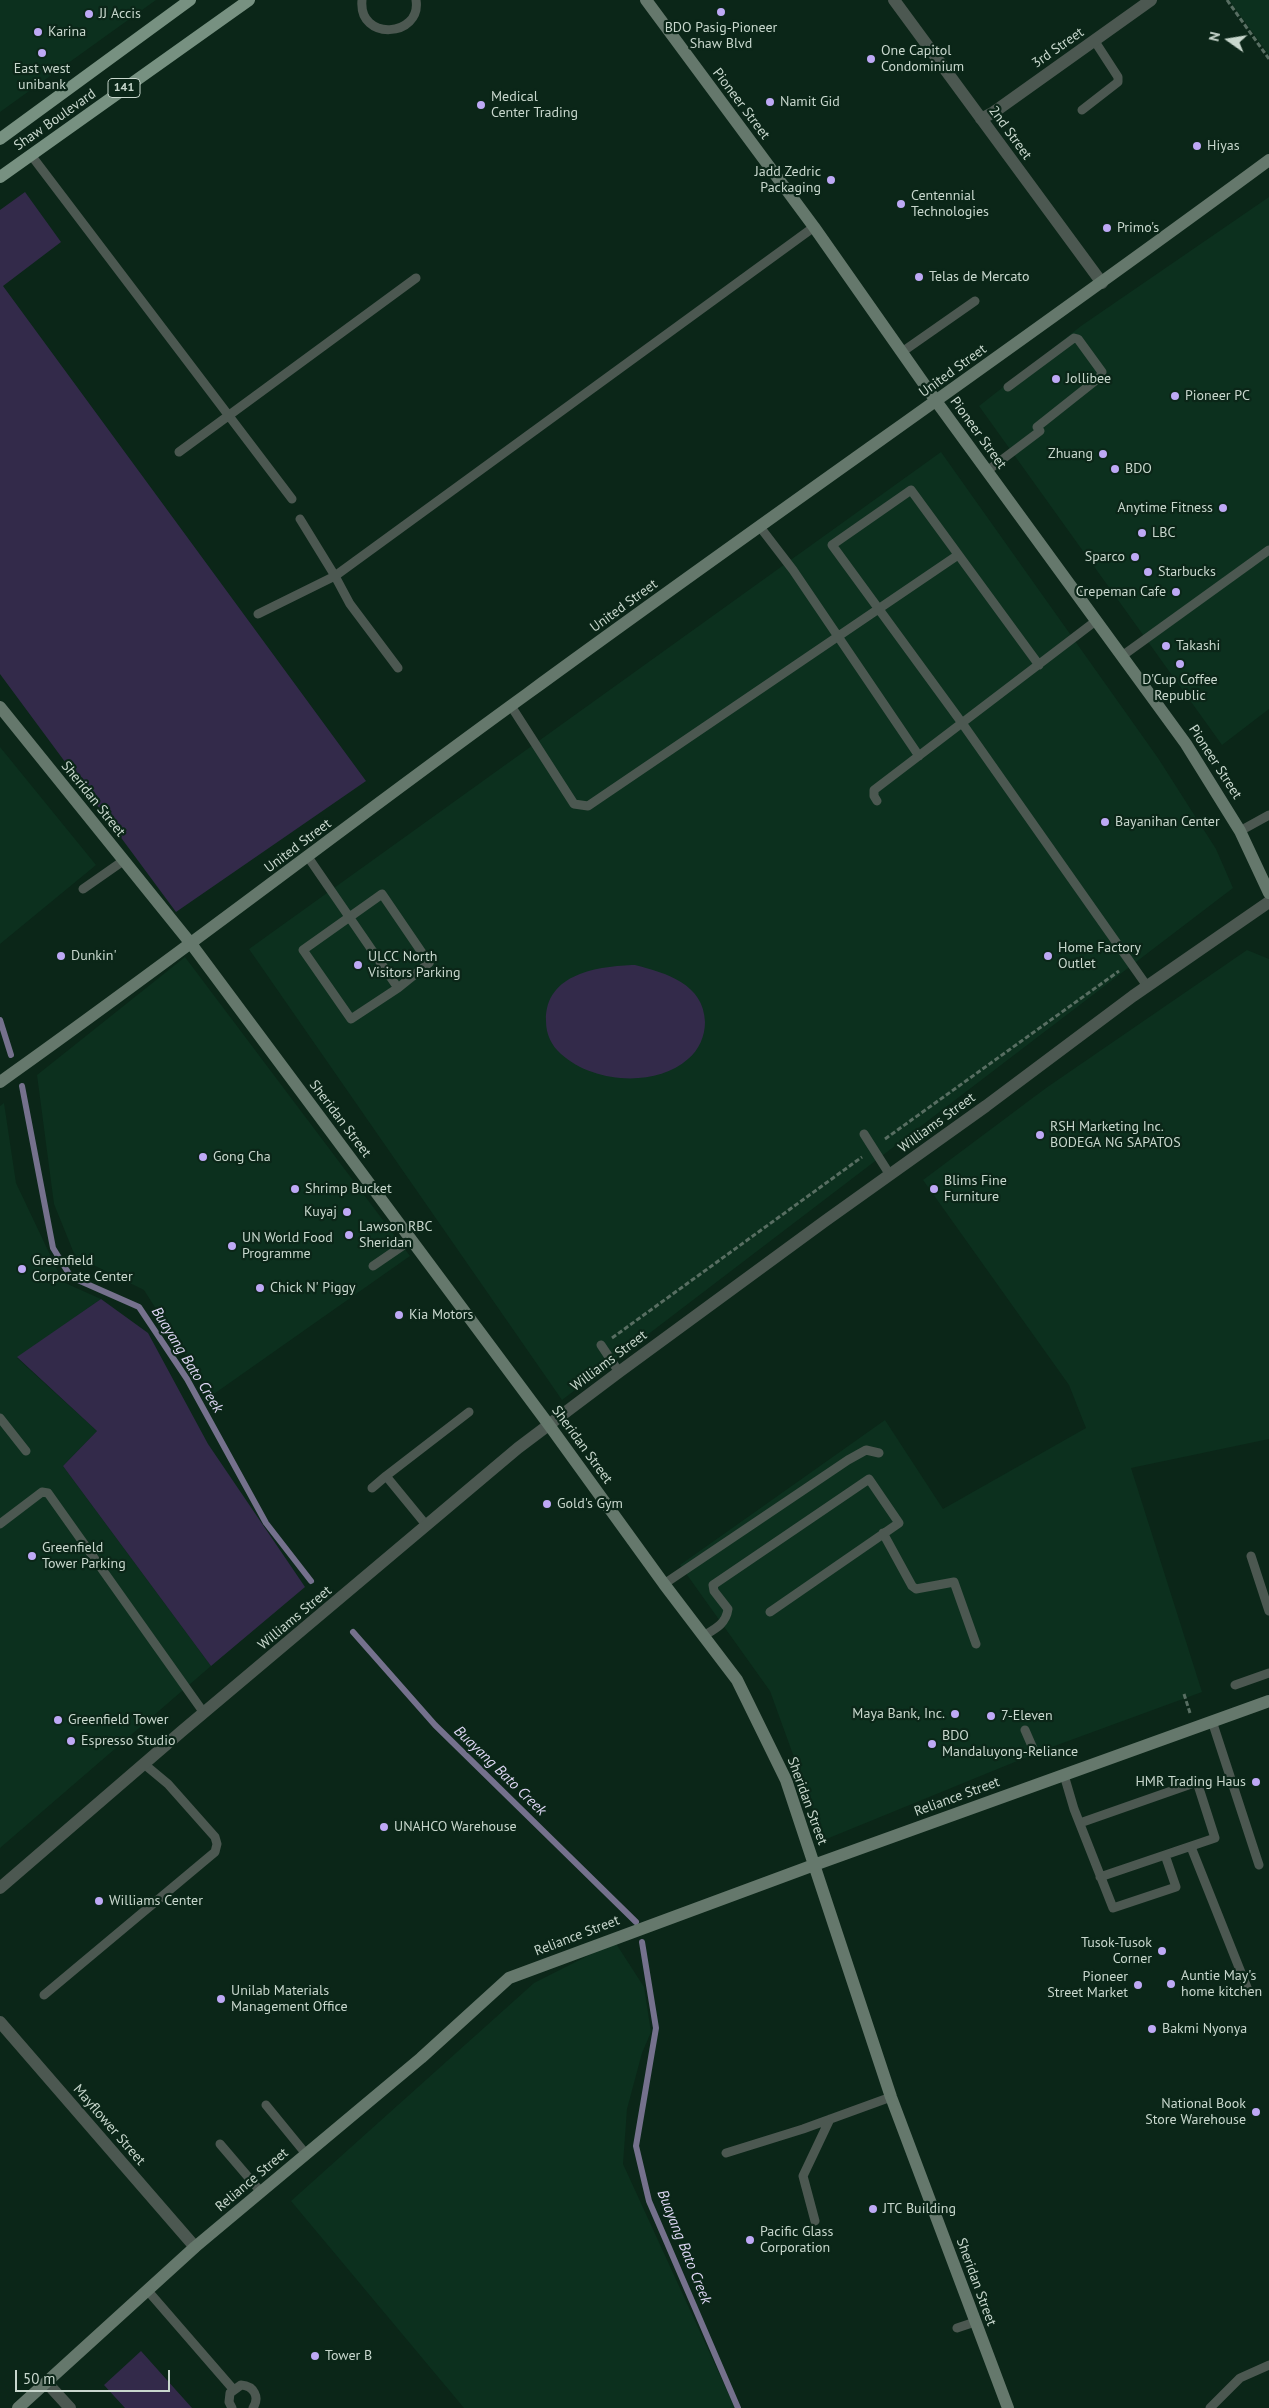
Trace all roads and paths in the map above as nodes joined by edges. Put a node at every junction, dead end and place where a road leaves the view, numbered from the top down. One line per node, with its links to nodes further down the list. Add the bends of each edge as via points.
1 (190, 0): 14 (main road, Shaw Boulevard / 141)
2 (249, 0): 15 (main road, Shaw Boulevard / 141)
3 (362, 0): 9 (lane, via 366,19 377,28 390,31 403,27 412,18)
4 (426, 0): 9 (lane)
5 (646, 0): 18 (street, Pioneer Street)
6 (894, 0): 13 (street, 2nd Street)
7 (1151, 0): 10 (street, 3rd Street)
8 (1227, 0): 11 (path)
9 (417, 2)
10 (1094, 40): 12 (lane, via 1118,82); 13 (street, 3rd Street)
11 (1269, 59)
12 (1082, 110)
13 (981, 119): 20 (street, 2nd Street)
14 (0, 139)
15 (31, 155): 17 (main road, Shaw Boulevard / 141); 25 (lane)
16 (1269, 160): 20 (street, United Street)
17 (0, 177)
18 (814, 227): 22 (street, Pioneer Street); 33 (lane)
19 (416, 278): 25 (lane)
20 (1102, 283): 24 (street, United Street)
21 (975, 301): 22 (lane)
22 (902, 352): 24 (street, Pioneer Street)
23 (1008, 387): 27 (lane, via 1074,338 1102,372)
24 (936, 401): 27 (street, Pioneer Street); 30 (street, United Street)
25 (229, 416): 26 (lane); 28 (lane)
26 (179, 452)
27 (988, 471): 36 (street, Pioneer Street)
28 (292, 499)
29 (300, 519): 33 (lane)
30 (760, 527): 37 (lane); 41 (street, United Street)
31 (1269, 550): 38 (lane)
32 (958, 554): 34 (lane); 34 (lane, via 911,490 832,545); 39 (lane)
33 (335, 576): 35 (lane); 40 (lane, via 350,604)
34 (878, 608): 37 (lane); 43 (lane)
35 (258, 614)
36 (1097, 620): 38 (street, Pioneer Street); 39 (lane)
37 (838, 638): 41 (lane, via 588,806 574,804); 44 (lane)
38 (1122, 656): 47 (street, Pioneer Street, via 1186,744)
39 (1039, 666): 43 (lane)
40 (398, 668)
41 (511, 706): 48 (street, United Street)
42 (0, 708): 49 (street, Sheridan Street)
43 (962, 723): 44 (lane); 55 (lane)
44 (919, 756): 45 (lane, via 874,790)
45 (877, 801)
46 (1269, 815): 47 (lane)
47 (1240, 831): 51 (street, Pioneer Street)
48 (308, 857): 53 (lane); 54 (street, United Street)
49 (123, 861): 50 (lane); 54 (street, Sheridan Street)
50 (83, 889)
51 (1269, 893)
52 (1269, 902): 56 (street, Williams Street)
53 (348, 918): 57 (lane); 57 (lane, via 384,894 430,961); 57 (lane, via 303,950 349,1018 353,1019)
54 (192, 945): 58 (street, United Street); 62 (street, Sheridan Street)
55 (1131, 962): 56 (lane); 60 (path)
56 (1147, 986): 61 (street, Williams Street)
57 (398, 988)
58 (0, 1082)
59 (864, 1134): 60 (lane)
60 (873, 1148): 61 (lane); 64 (path)
61 (890, 1175): 65 (street, Williams Street)
62 (411, 1240): 63 (lane); 68 (street, Sheridan Street)
63 (373, 1266)
64 (601, 1346): 65 (lane)
65 (619, 1372): 68 (street, Williams Street)
66 (469, 1412): 71 (lane)
67 (0, 1418): 69 (lane)
68 (549, 1425): 74 (street, Williams Street); 77 (street, Sheridan Street)
69 (26, 1451)
70 (879, 1453): 77 (lane, via 866,1450 848,1460)
71 (386, 1476): 72 (lane); 74 (lane)
72 (372, 1488)
73 (0, 1524): 87 (lane, via 42,1492 48,1493)
74 (427, 1526): 87 (street, Williams Street)
75 (884, 1534): 79 (lane); 80 (lane, via 899,1523 870,1480 713,1585 728,1609 727,1616 718,1627); 81 (lane, via 916,1589 954,1582)
76 (1251, 1556): 78 (lane)
77 (664, 1584): 80 (street, Sheridan Street)
78 (1269, 1611)
79 (770, 1612)
80 (703, 1636): 96 (street, Sheridan Street, via 746,1696 786,1780)
81 (976, 1644)
82 (1269, 1673): 83 (lane)
83 (1236, 1685)
84 (1184, 1694): 86 (path)
85 (1269, 1701): 88 (street, Reliance Street)
86 (1187, 1706)
87 (204, 1713): 91 (street, Williams Street)
88 (1212, 1721): 92 (street, Reliance Street); 97 (lane)
89 (1026, 1730): 90 (lane)
90 (1035, 1753)
91 (144, 1764): 99 (street, Williams Street); 101 (lane, via 168,1784 215,1837 215,1852)
92 (1064, 1775): 93 (lane); 96 (street, Reliance Street)
93 (1080, 1823): 94 (lane, via 1197,1782 1215,1838); 98 (lane)
94 (1191, 1847): 95 (lane); 100 (lane)
95 (1165, 1855): 98 (lane); 98 (lane, via 1176,1887 1112,1908)
96 (814, 1865): 103 (street, Sheridan Street); 108 (street, Reliance Street, via 508,1978 421,2058)
97 (1259, 1865)
98 (1100, 1878)
99 (0, 1888)
100 (1248, 1990)
101 (44, 1995)
102 (0, 2022): 111 (street, Mayflower Street)
103 (891, 2097): 105 (lane); 113 (street, Sheridan Street)
104 (266, 2105): 108 (lane)
105 (830, 2119): 107 (lane); 110 (lane, via 803,2176)
106 (220, 2144): 109 (lane)
107 (726, 2153)
108 (306, 2154): 109 (street, Reliance Street)
109 (261, 2192): 111 (street, Reliance Street)
110 (815, 2221)
111 (194, 2247): 112 (street, Reliance Street)
112 (148, 2292): 116 (street, Reliance Street); 117 (lane)
113 (975, 2322): 114 (lane); 122 (street, Sheridan Street)
114 (957, 2328)
115 (1269, 2365): 123 (lane, via 1240,2378)
116 (47, 2383): 118 (street, Reliance Street); 119 (street)
117 (233, 2389): 120 (lane, via 229,2397); 121 (lane, via 246,2385 253,2390 257,2398)
118 (18, 2408)
119 (70, 2408)
120 (232, 2408)
121 (253, 2408)
122 (1007, 2408)
123 (1210, 2408)

